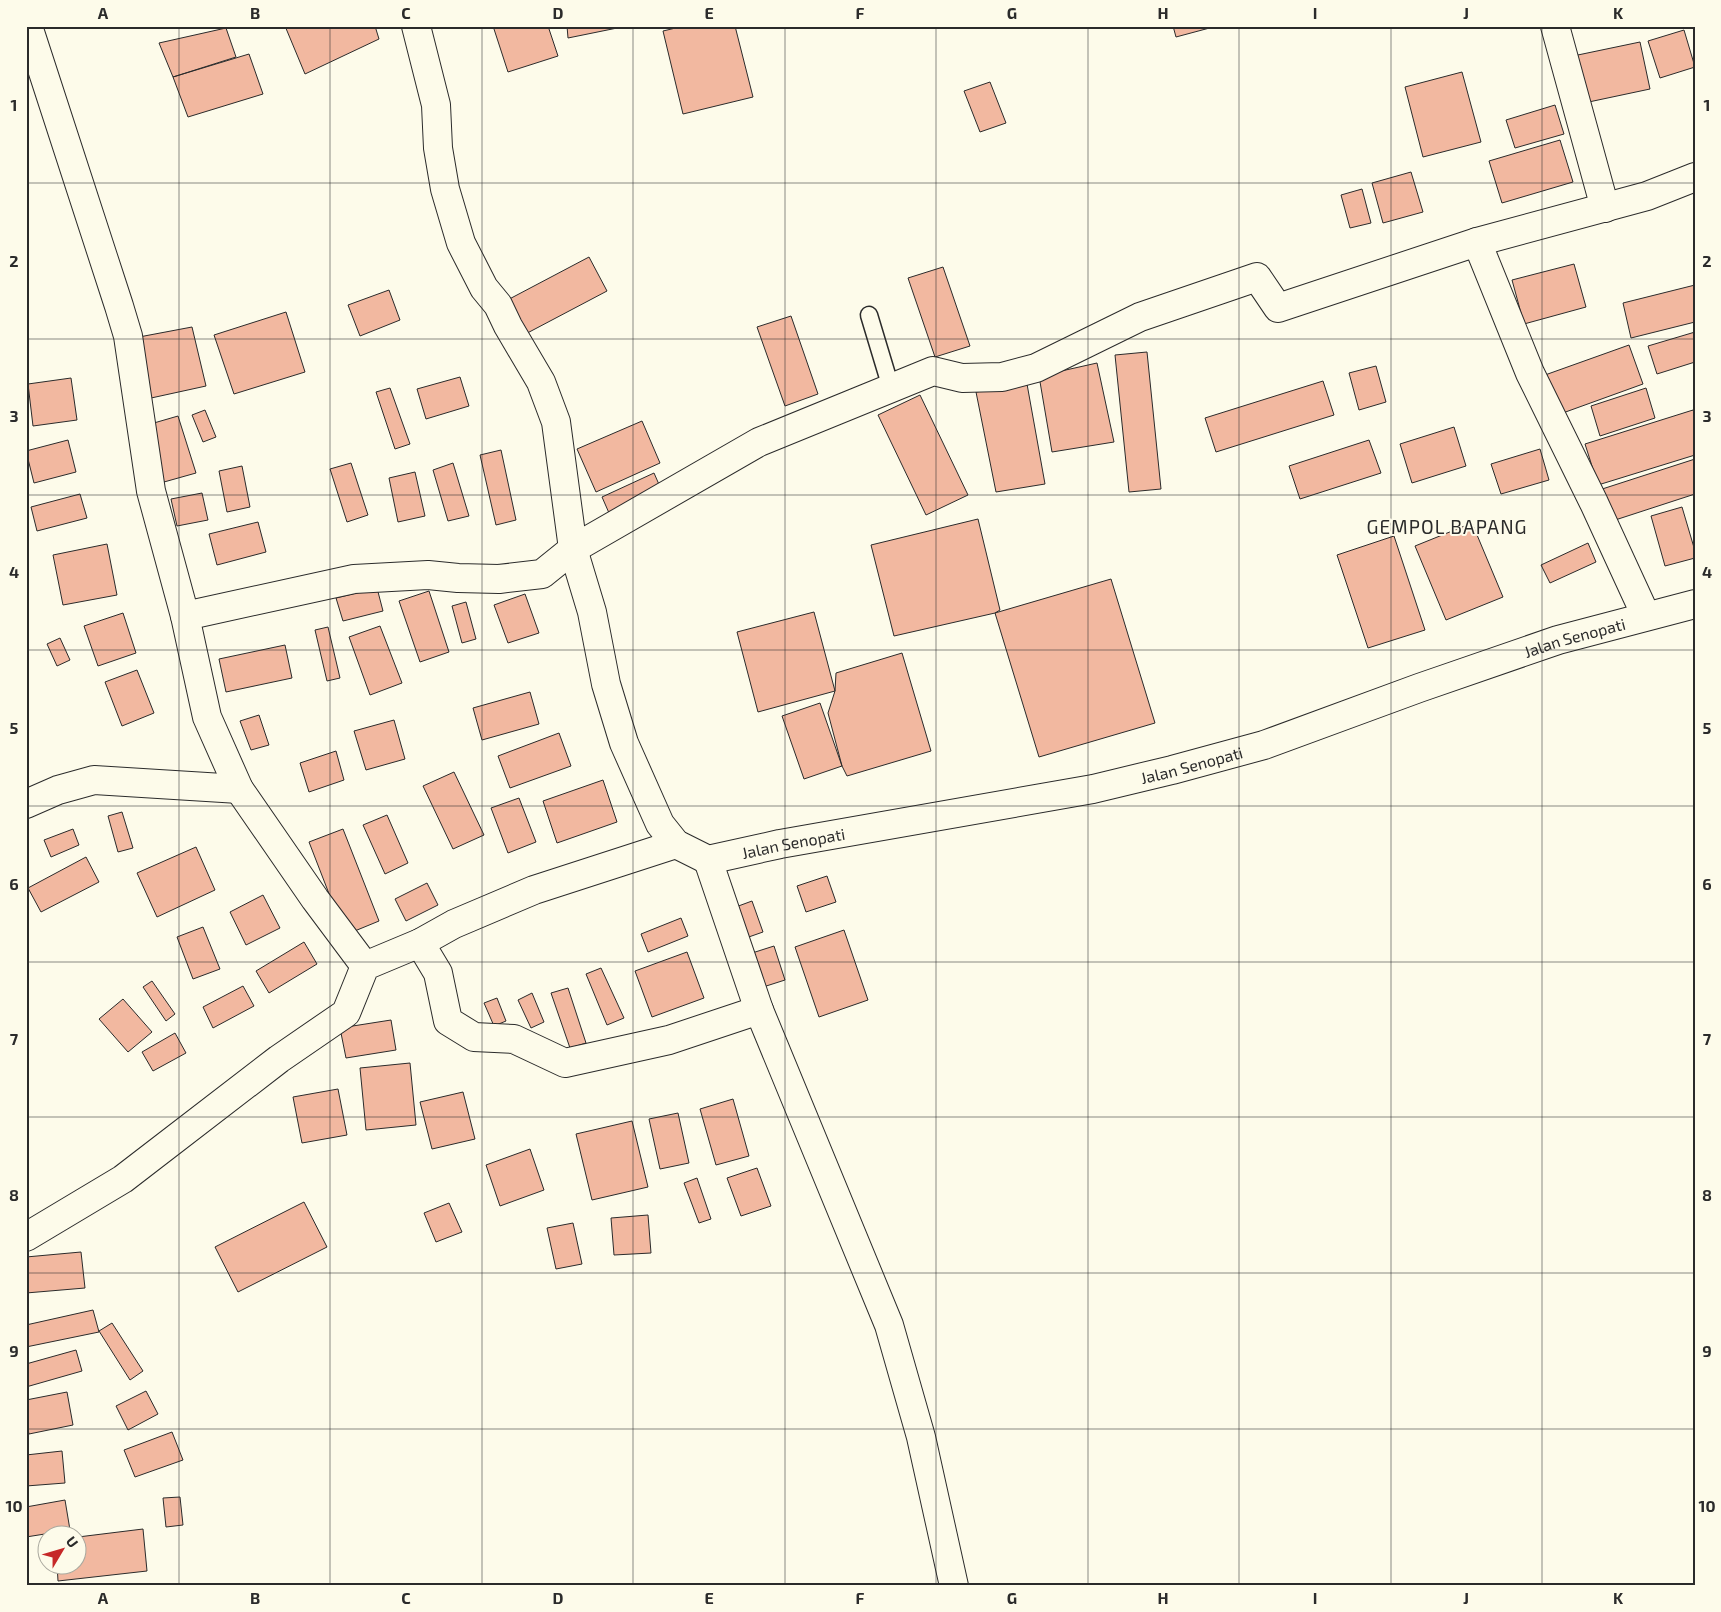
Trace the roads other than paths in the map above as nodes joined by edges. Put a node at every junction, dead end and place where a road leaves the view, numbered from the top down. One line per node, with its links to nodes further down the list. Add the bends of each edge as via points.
1 (28, 26): 11 (street, via 126,329 151,491)
2 (416, 26): 9 (street, via 436,105 438,148 445,189 462,243 484,288 498,305 541,382 556,422)
3 (1555, 26): 5 (street)
4 (1695, 177): 5 (street)
5 (1605, 208): 6 (street)
6 (1477, 242): 8 (street, via 1278,308 1257,277 1140,317 1036,368 1002,377 962,378 933,371); 12 (street, via 1530,373)
7 (869, 315): 8 (lane)
8 (891, 388): 9 (street, via 759,442)
9 (572, 550): 11 (street, via 542,574 499,579 428,575 354,579); 15 (street, via 592,612 606,684 624,743 660,824)
10 (1695, 604): 12 (street, Jalan Senopati)
11 (184, 616): 13 (street, via 207,717)
12 (1646, 616): 16 (street, Jalan Senopati, via 1558,640 1264,745 1172,770 1093,790 780,844)
13 (239, 790): 14 (street, via 94,780 58,790); 18 (street)
14 (26, 804)
15 (676, 844): 16 (street); 17 (street, via 534,890 454,924)
16 (708, 860): 19 (street)
17 (420, 943): 18 (street); 19 (street, via 438,973 448,1021 474,1037 514,1040 565,1063 669,1040)
18 (366, 966): 20 (street, via 346,1012 122,1179)
19 (759, 1010): 21 (street, via 889,1325 921,1437)
20 (26, 1237)
21 (954, 1586)

